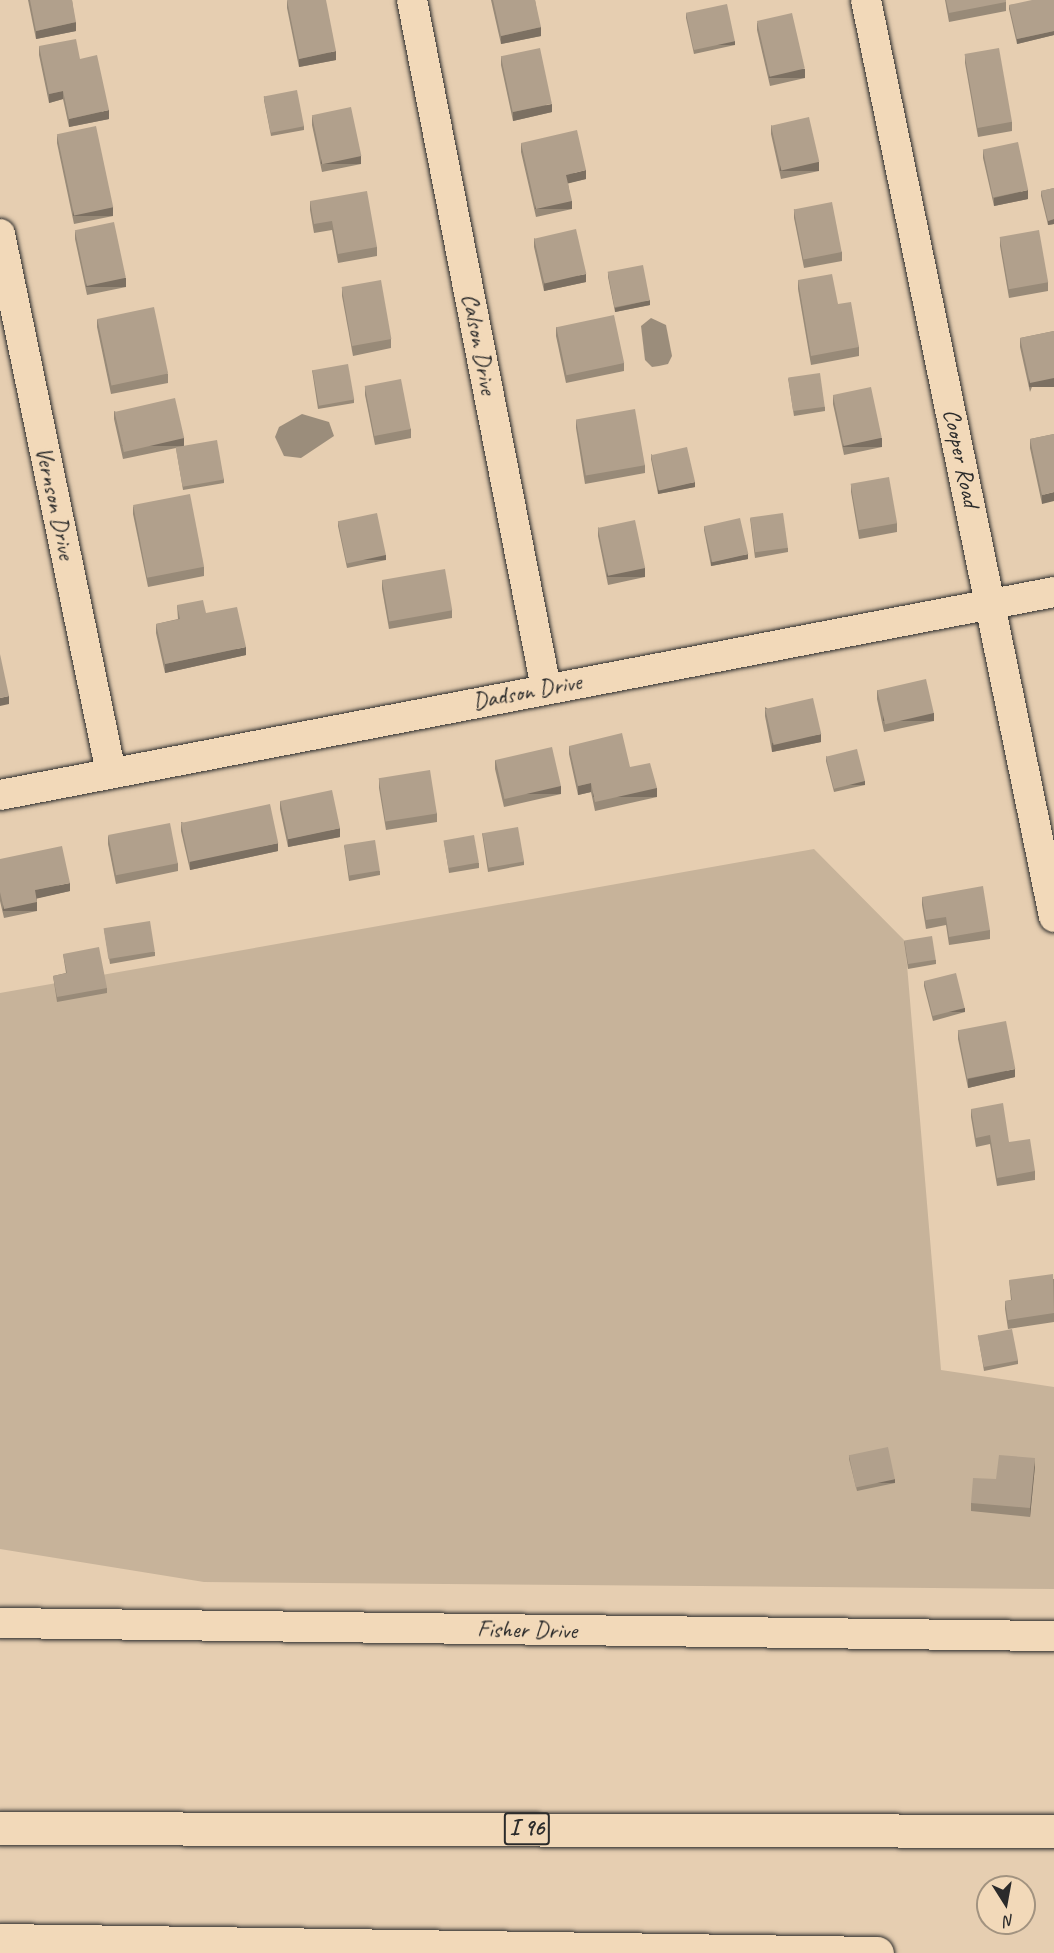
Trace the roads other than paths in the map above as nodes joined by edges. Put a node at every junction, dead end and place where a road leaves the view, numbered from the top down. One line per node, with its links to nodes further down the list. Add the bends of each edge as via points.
1 (412, 0): 6 (street, Calson Drive)
2 (866, 0): 5 (street, Cooper Road)
3 (0, 234): 7 (street, Vernson Drive)
4 (1054, 592): 5 (street, Dadson Drive)
5 (991, 604): 6 (street, Dadson Drive); 9 (street, Cooper Road)
6 (546, 688): 7 (street, Dadson Drive)
7 (111, 773): 8 (street, Dadson Drive)
8 (0, 795)
9 (1054, 917)
10 (0, 1623): 11 (street, Fisher Drive)
11 (1054, 1636)
12 (0, 1827): 13 (highway, I 96)
13 (1054, 1831)
14 (0, 1940): 15 (highway)
15 (878, 1953)

